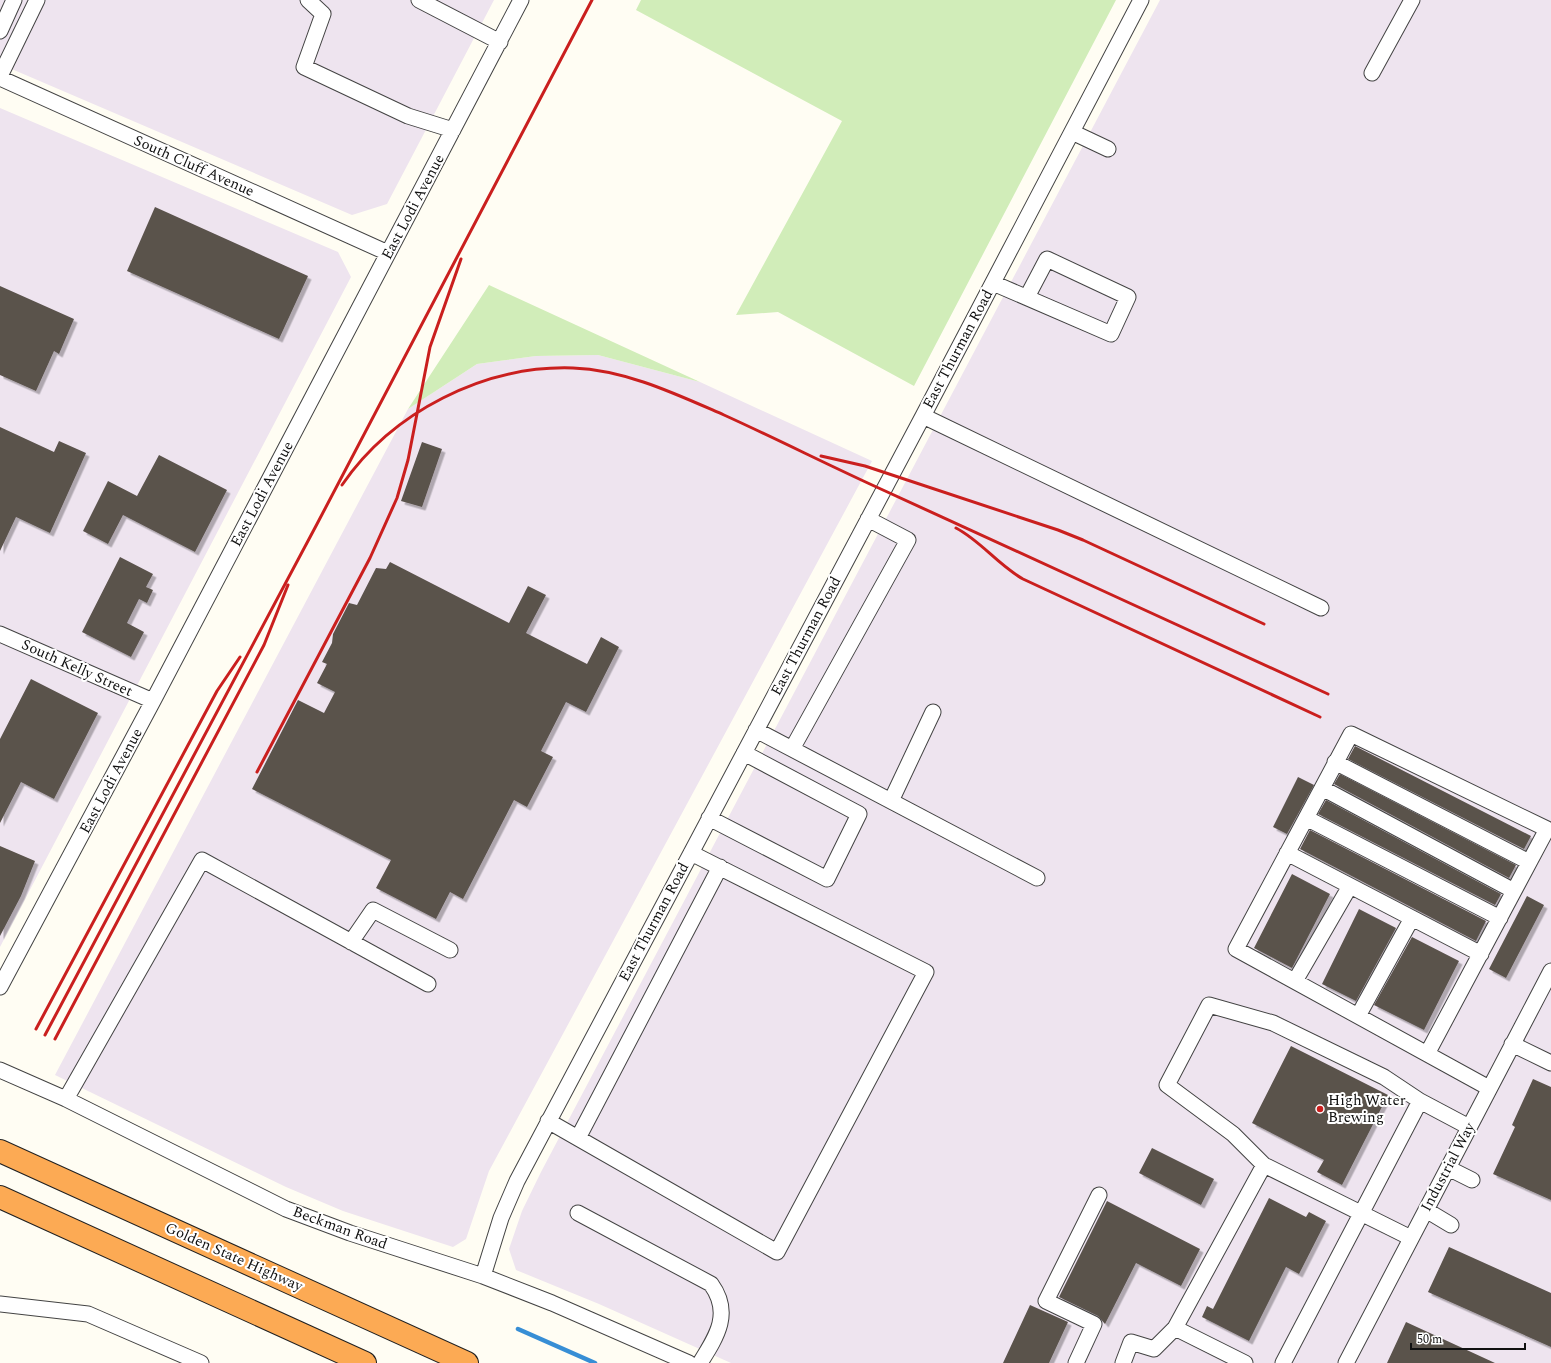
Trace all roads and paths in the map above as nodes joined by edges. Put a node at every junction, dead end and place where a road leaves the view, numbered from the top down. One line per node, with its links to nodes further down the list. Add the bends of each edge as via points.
1 (14, 0): 8 (street)
2 (37, 0): 11 (street)
3 (308, 0): 12 (street, via 323,14 304,67 408,116)
4 (419, 0): 9 (street)
5 (521, 0): 9 (street, East Lodi Avenue)
6 (1141, 0): 13 (street, East Thurman Road)
7 (1412, 0): 10 (street)
8 (0, 31)
9 (500, 42): 12 (street, East Lodi Avenue)
10 (1372, 73)
11 (0, 77): 15 (street, South Cluff Avenue)
12 (453, 130): 15 (street, East Lodi Avenue)
13 (1072, 132): 14 (street); 16 (street, East Thurman Road)
14 (1108, 149)
15 (388, 253): 22 (street, East Lodi Avenue)
16 (993, 282): 17 (street); 18 (street, East Thurman Road)
17 (1027, 297): 17 (street, via 1046,259 1128,297 1111,334)
18 (923, 416): 19 (street, East Thurman Road); 20 (street)
19 (868, 519): 24 (street, East Thurman Road); 25 (street, via 908,540)
20 (1322, 608)
21 (0, 634): 22 (street, South Kelly Street)
22 (153, 701): 47 (street, East Lodi Avenue)
23 (933, 712): 29 (street)
24 (756, 730): 25 (street); 26 (street, East Thurman Road)
25 (792, 749): 29 (street)
26 (744, 753): 30 (street, East Thurman Road); 30 (street, via 859,814 826,879)
27 (1336, 762): 28 (street); 34 (street); 34 (street, via 1350,734 1547,829)
28 (1322, 788): 31 (street); 38 (street)
29 (891, 801): 36 (street)
30 (709, 818): 32 (street, East Thurman Road)
31 (1306, 818): 33 (street); 40 (street)
32 (691, 853): 35 (street); 56 (street, East Thurman Road)
33 (1287, 854): 37 (street); 45 (street, via 1236,949)
34 (1529, 862): 38 (street)
35 (720, 868): 58 (street); 58 (street, via 926,972 777,1252)
36 (1036, 878)
37 (1350, 886): 39 (street); 45 (street)
38 (1514, 891): 40 (street)
39 (1412, 918): 43 (street); 48 (street)
40 (1500, 918): 43 (street)
41 (351, 942): 42 (street, via 373,910); 46 (street); 54 (street, via 202,860)
42 (450, 950)
43 (1480, 954): 50 (street)
44 (1551, 971): 49 (street, Industrial Way)
45 (1295, 981): 48 (street)
46 (428, 984)
47 (0, 987)
48 (1358, 1016): 50 (street)
49 (1512, 1044): 51 (street); 53 (street, Industrial Way)
50 (1427, 1054): 53 (street)
51 (1551, 1063)
52 (0, 1070): 54 (street, Beckman Road)
53 (1489, 1088): 57 (street, Industrial Way)
54 (66, 1099): 70 (street, Beckman Road, via 286,1209 350,1233)
55 (1420, 1101): 57 (street); 60 (street, via 1384,1077 1273,1023 1209,1005 1167,1085 1233,1134); 66 (street)
56 (548, 1121): 58 (street); 70 (street, East Thurman Road, via 504,1212)
57 (1469, 1127): 61 (street, Industrial Way)
58 (578, 1138)
59 (0, 1151): 75 (highway, Golden State Highway)
60 (1264, 1165): 66 (street); 72 (street)
61 (1448, 1168): 62 (street); 65 (street, Industrial Way)
62 (1472, 1180)
63 (1098, 1195): 78 (street, via 1046,1301 1094,1324)
64 (0, 1197): 74 (highway)
65 (1426, 1210): 68 (street); 69 (street, Industrial Way)
66 (1362, 1212): 69 (street); 81 (street)
67 (578, 1213): 77 (street, via 711,1284 722,1304 721,1328)
68 (1451, 1225)
69 (1411, 1238): 82 (street, Industrial Way)
70 (483, 1276): 76 (street, Beckman Road, via 580,1314)
71 (0, 1304): 73 (street, via 88,1314)
72 (1175, 1328): 79 (street, via 1154,1349 1131,1342); 80 (street)
73 (201, 1363)
74 (365, 1363)
75 (467, 1363)
76 (689, 1363)
77 (700, 1363)
78 (1076, 1363)
79 (1122, 1363)
80 (1245, 1363)
81 (1283, 1363)
82 (1346, 1363)

